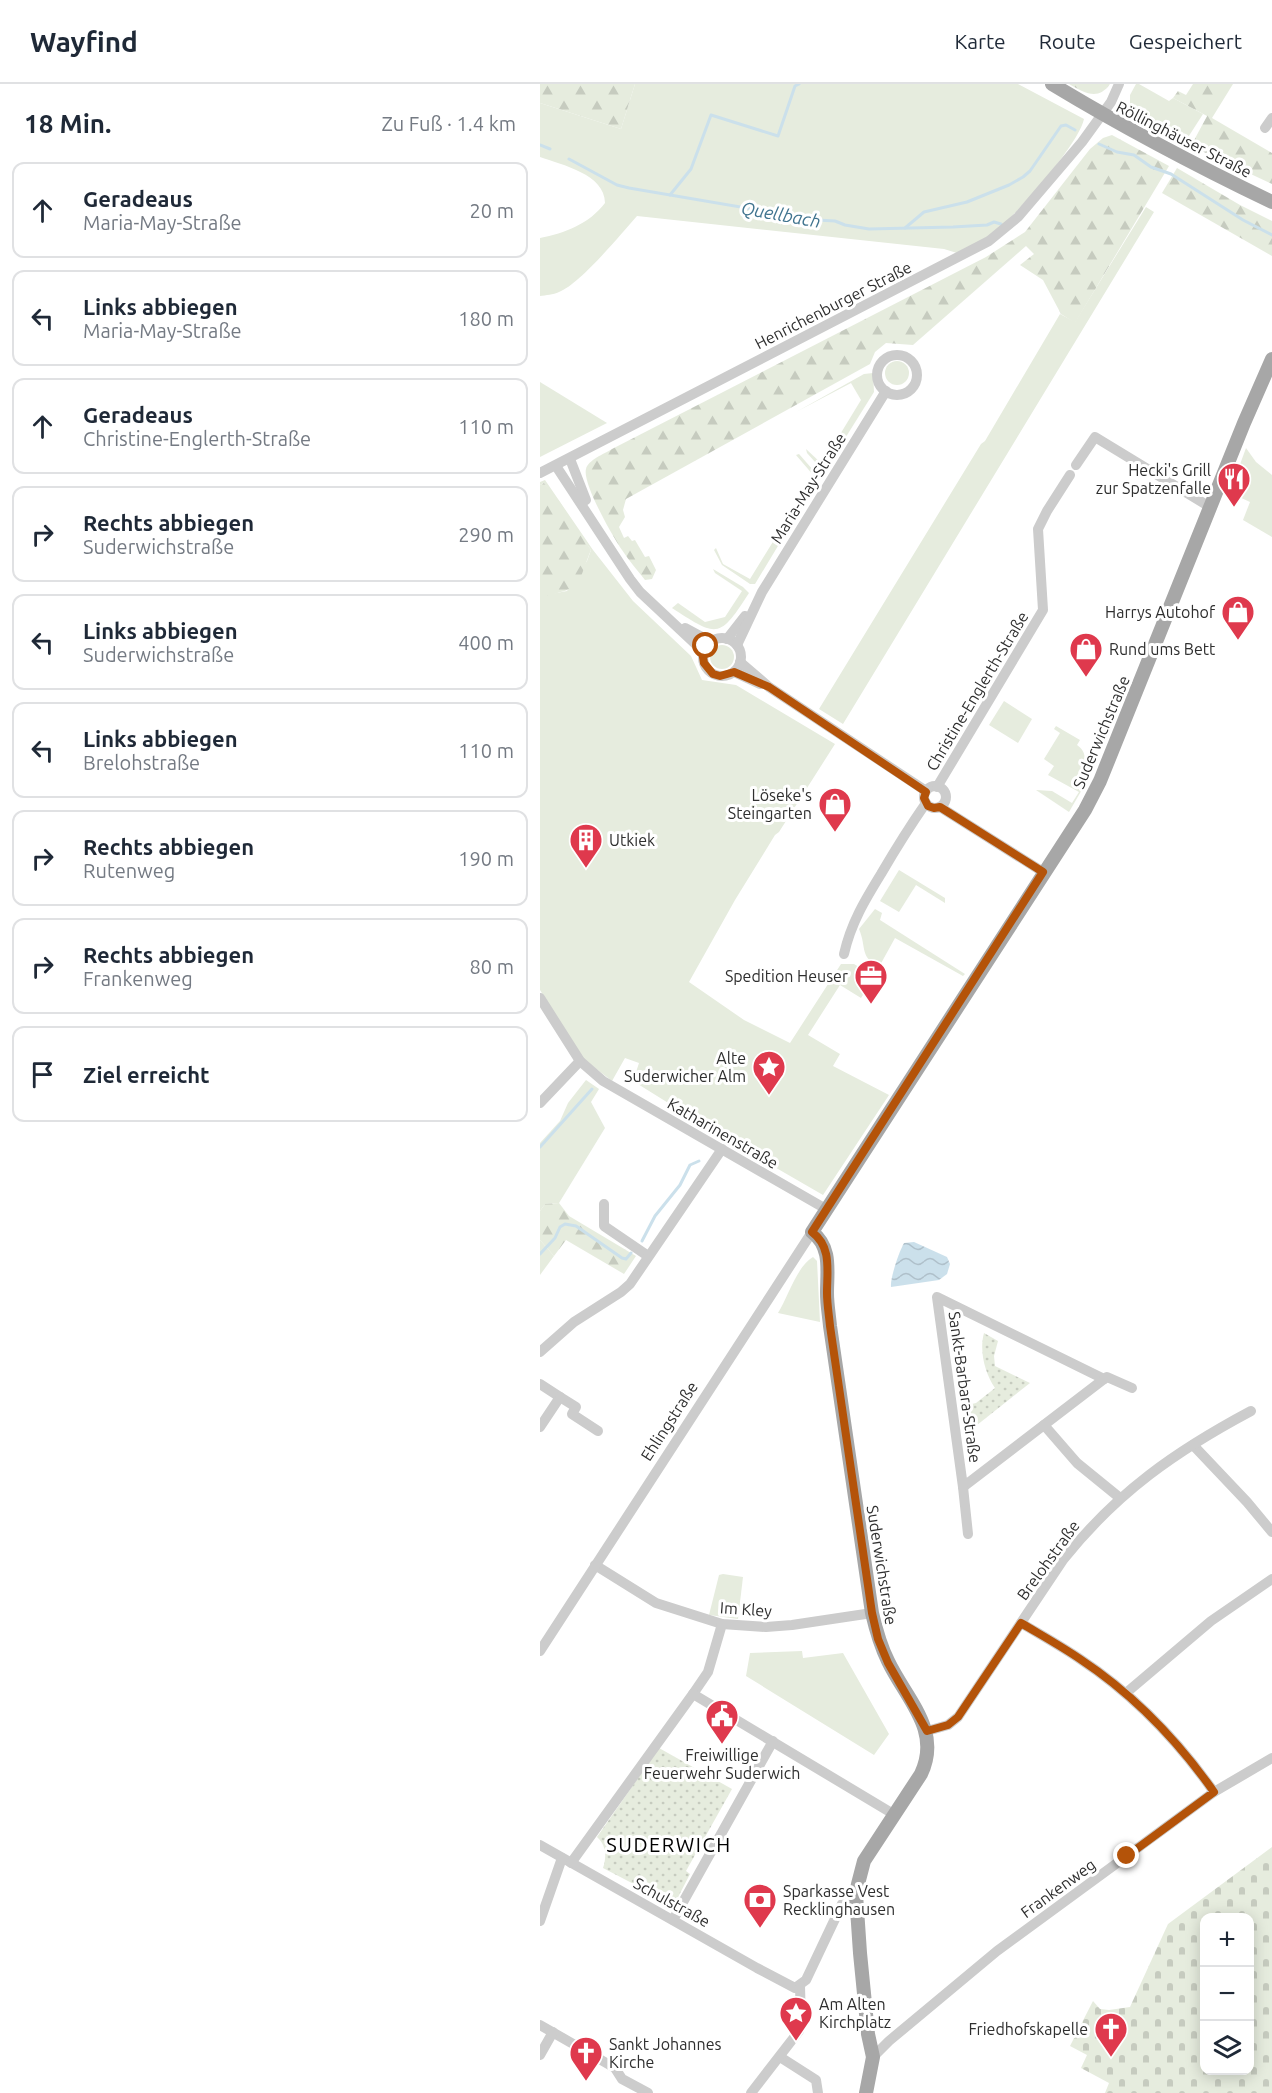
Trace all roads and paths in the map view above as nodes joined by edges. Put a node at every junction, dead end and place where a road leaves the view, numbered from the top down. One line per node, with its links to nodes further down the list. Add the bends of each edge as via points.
1 (1052, 84): 3 (main road, Röllinghäuser Straße)
2 (1119, 84): 3 (street, Henrichenburger Straße)
3 (1102, 114): 6 (main road, Röllinghäuser Straße); 9 (street, Henrichenburger Straße, via 1018,217 989,241)
4 (1272, 117): 5 (street)
5 (1265, 128)
6 (1272, 202)
7 (1272, 359): 14 (main road, Suderwichstraße)
8 (886, 391): 18 (street, Maria-May-Straße)
9 (570, 459): 11 (street, Henrichenburger Straße); 15 (street)
10 (1076, 465): 14 (street, via 1095,437)
11 (556, 466): 12 (street, Henrichenburger Straße); 15 (street)
12 (540, 474)
13 (1070, 475): 23 (street, Christine-Englerth-Straße, via 1038,529 1042,610)
14 (1210, 507): 27 (main road, Suderwichstraße, via 1100,781)
15 (603, 539): 16 (street, via 630,579)
16 (664, 614): 17 (street); 19 (street)
17 (711, 642): 18 (street); 19 (street)
18 (732, 642): 20 (street, via 741,656)
19 (704, 652): 21 (street, via 704,663 713,674)
20 (740, 662): 21 (street); 22 (street)
21 (734, 672): 22 (street)
22 (769, 687): 24 (street)
23 (937, 787): 24 (street); 26 (street, via 946,795)
24 (926, 792): 25 (street)
25 (927, 803): 26 (street); 28 (street, via 855,916)
26 (940, 807): 27 (street)
27 (1043, 872): 34 (main road, Suderwichstraße)
28 (844, 954)
29 (540, 998): 30 (street, Katharinenstraße)
30 (580, 1061): 31 (street); 32 (street, Katharinenstraße, via 603,1081)
31 (540, 1103)
32 (722, 1149): 34 (street, Katharinenstraße); 36 (street)
33 (604, 1204): 36 (street, via 604,1226)
34 (826, 1209): 35 (main road, Ehlingstraße)
35 (812, 1232): 51 (street, Ehlingstraße); 53 (main road, Suderwichstraße, via 827,1254 830,1326)
36 (648, 1256): 37 (street, via 630,1284 574,1322)
37 (540, 1352)
38 (1104, 1379): 40 (street, Sankt-Barbara-Straße); 43 (street, Sankt-Barbara-Straße); 47 (street, Sankt-Barbara-Straße, via 937,1297)
39 (540, 1384): 41 (street)
40 (1132, 1388)
41 (560, 1397): 44 (street); 45 (street, via 576,1407 572,1414)
42 (1251, 1411): 46 (street, Brelohstraße)
43 (1044, 1425): 47 (street, Sankt-Barbara-Straße); 48 (street, via 1077,1463)
44 (540, 1427)
45 (598, 1431)
46 (1193, 1445): 48 (street, Brelohstraße); 49 (street)
47 (963, 1487): 50 (street, Sankt-Barbara-Straße)
48 (1120, 1498): 54 (street, Brelohstraße, via 1063,1560)
49 (1272, 1532)
50 (968, 1534)
51 (595, 1565): 55 (street, Im Kley, via 656,1603); 56 (street, Ehlingstraße)
52 (1272, 1579): 57 (street, via 1211,1622)
53 (872, 1613): 55 (street, Im Kley, via 766,1627); 59 (main road, Suderwichstraße, via 888,1663)
54 (1021, 1623): 57 (street); 59 (street, Brelohstraße, via 958,1717 948,1725)
55 (722, 1624): 58 (street, via 708,1672)
56 (540, 1651)
57 (1126, 1693): 62 (street, via 1192,1761)
58 (693, 1694): 60 (street); 65 (street)
59 (927, 1731): 63 (main road, via 926,1766)
60 (773, 1741): 63 (street); 67 (street)
61 (1272, 1758): 62 (street, Frankenweg)
62 (1214, 1792): 74 (street, Frankenweg, via 987,1959)
63 (895, 1815): 66 (main road, via 864,1861)
64 (540, 1845): 65 (street, Schulstraße)
65 (567, 1861): 67 (street, Schulstraße); 68 (street)
66 (856, 1894): 69 (street, via 842,1905 806,1980); 74 (main road)
67 (673, 1920): 69 (street, Schulstraße)
68 (540, 1921)
69 (794, 1986): 73 (street, via 801,2022)
70 (540, 2025): 71 (street)
71 (553, 2032): 72 (street); 75 (street, via 615,2068 622,2079)
72 (540, 2055)
73 (780, 2057): 76 (street); 77 (street, via 816,2079)
74 (873, 2057): 78 (main road)
75 (648, 2093)
76 (751, 2093)
77 (818, 2093)
78 (866, 2093)

